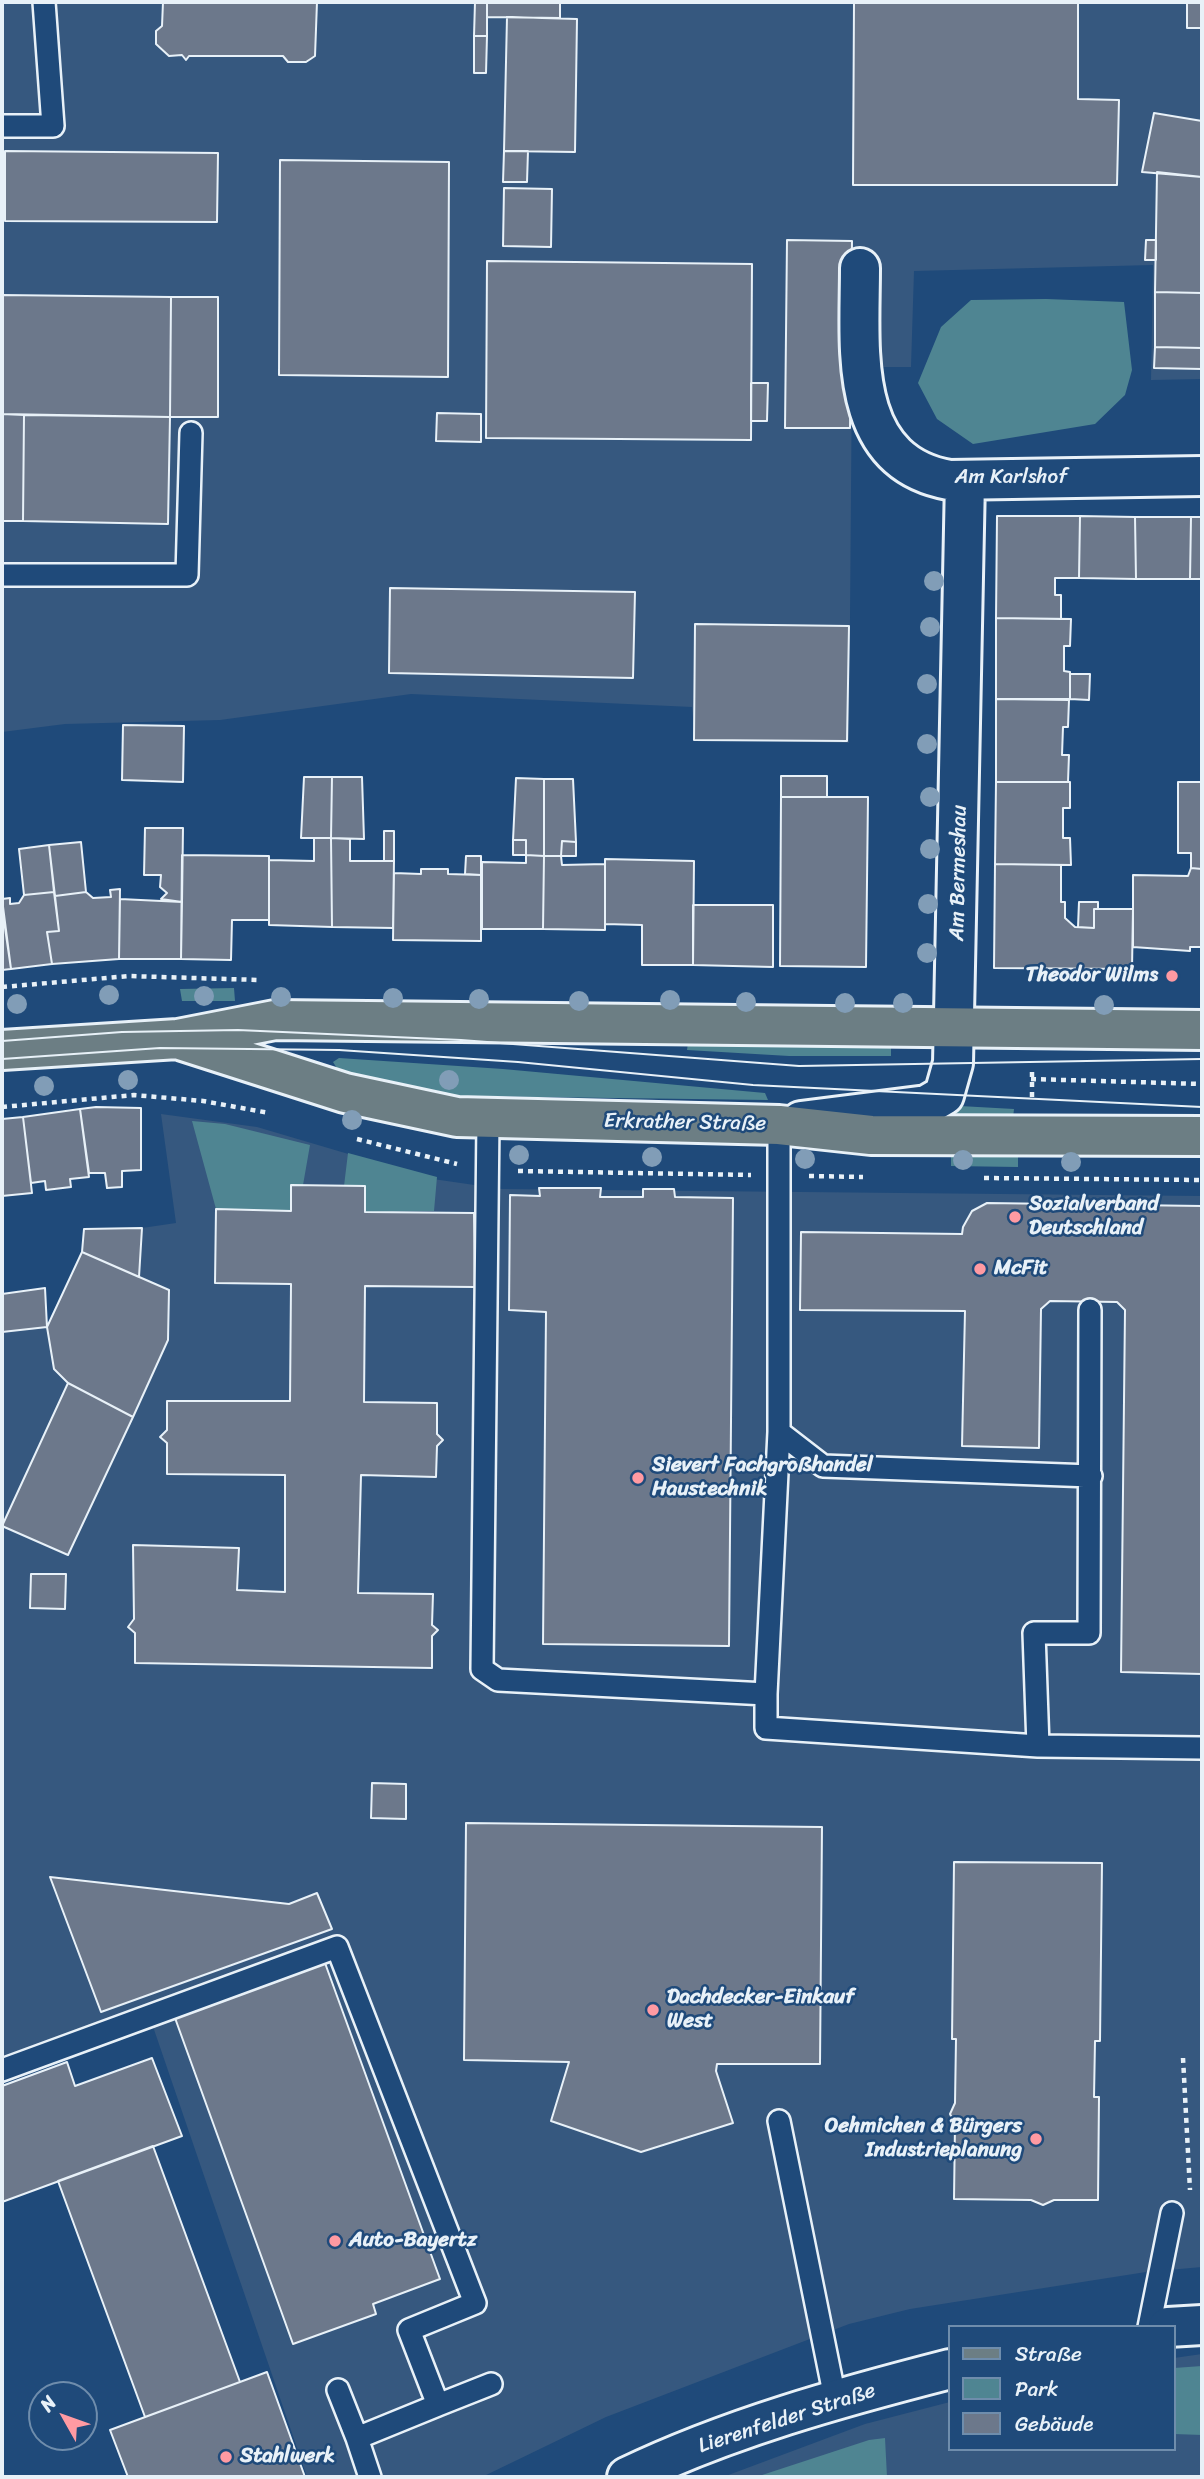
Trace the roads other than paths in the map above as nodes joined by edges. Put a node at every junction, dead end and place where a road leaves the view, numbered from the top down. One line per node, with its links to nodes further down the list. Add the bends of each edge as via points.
1 (44, 2): 2 (lane, via 54,126)
2 (2, 126)
3 (860, 268): 6 (street, Am Karlshof, via 860,363 875,429 899,456 931,477)
4 (191, 433): 7 (lane, via 187,575)
5 (1202, 476): 6 (street, Am Karlshof)
6 (965, 480): 8 (street, Am Bermeshau)
7 (2, 576)
8 (955, 1028): 9 (main road, Erkrather Straße); 10 (main road, Erkrather Straße, via 275,1020); 13 (street, Am Bermeshau, via 953,1063 944,1095 938,1100)
9 (1202, 1030)
10 (178, 1039): 11 (main road, Erkrather Straße); 12 (main road, Erkrather Straße, via 345,1093)
11 (2, 1050)
12 (488, 1120): 13 (main road, Erkrather Straße); 18 (lane, via 482,1668 498,1680)
13 (779, 1125): 14 (main road, Erkrather Straße, via 871,1135); 16 (lane)
14 (1202, 1136)
15 (1090, 1310): 17 (lane)
16 (779, 1432): 17 (lane, via 822,1466); 18 (lane)
17 (1091, 1476): 19 (lane, via 1089,1633 1034,1633)
18 (766, 1694): 19 (lane, via 766,1728)
19 (1038, 1746): 20 (lane)
20 (1202, 1748)
21 (2, 2070): 31 (lane, via 337,1947 475,2303 409,2330)
22 (779, 2121): 30 (lane)
23 (1172, 2213): 24 (lane)
24 (1149, 2325)
25 (1202, 2325): 26 (street)
26 (1176, 2327)
27 (948, 2370): 30 (street, Lierenfelder Straße)
28 (491, 2384): 31 (lane)
29 (338, 2390): 32 (lane)
30 (835, 2398): 34 (street, Lierenfelder Straße)
31 (438, 2405): 32 (lane)
32 (357, 2438): 33 (lane)
33 (370, 2477)
34 (627, 2477)

